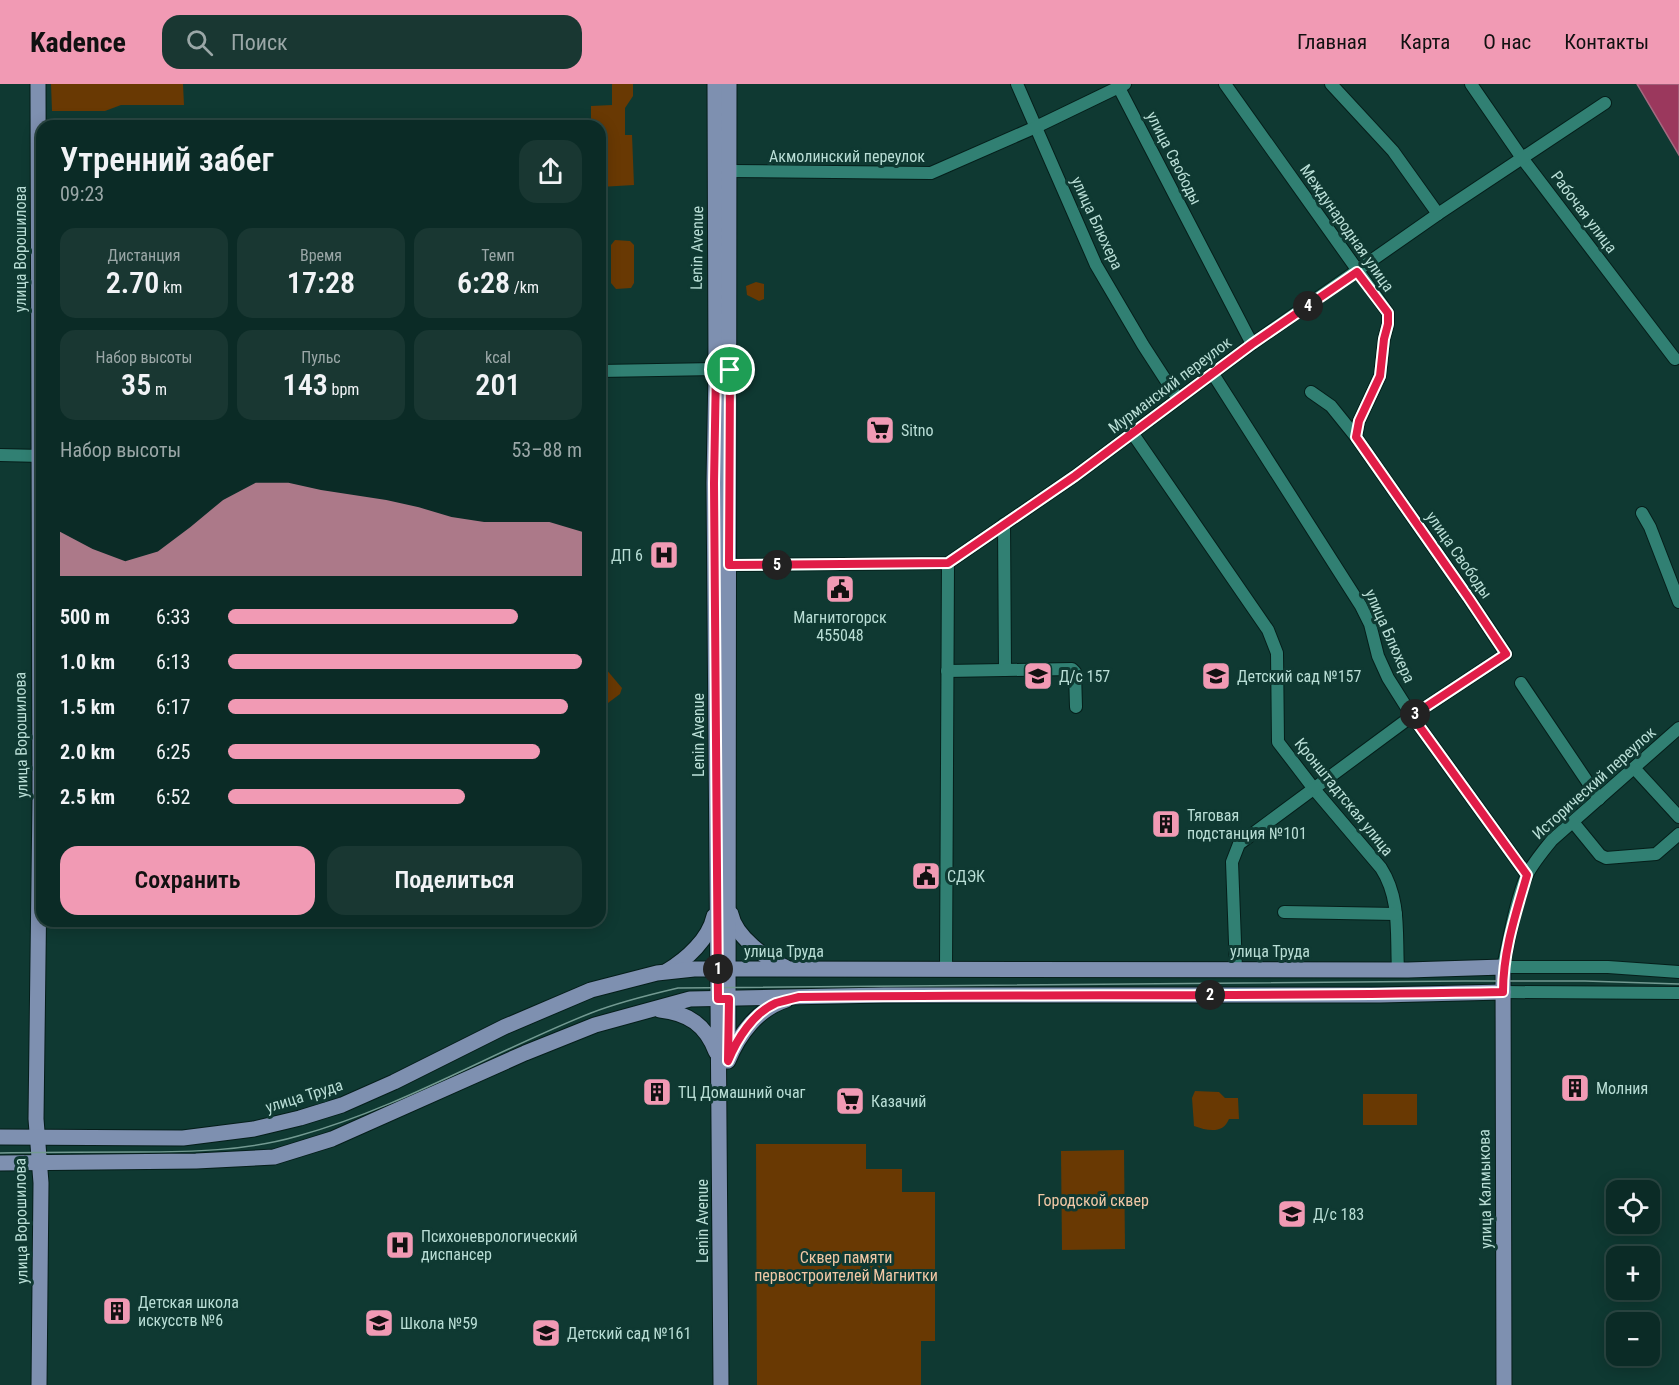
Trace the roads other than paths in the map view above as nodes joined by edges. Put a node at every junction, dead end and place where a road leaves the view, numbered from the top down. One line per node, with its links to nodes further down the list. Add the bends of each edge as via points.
1 (38, 84): 10 (main road, улица Ворошилова)
2 (715, 84): 18 (main road, Lenin Avenue)
3 (729, 84): 13 (main road, Lenin Avenue)
4 (1017, 84): 11 (street, улица Блюхера)
5 (1225, 84): 15 (street, Международная улица)
6 (1331, 84): 14 (street, via 1393,152)
7 (1471, 84): 12 (street, Рабочая улица)
8 (1120, 85): 11 (street, Акмолинский переулок); 16 (street, улица Свободы)
9 (1605, 103): 12 (street, Мурманский переулок)
10 (38, 120)
11 (1036, 127): 13 (street, Акмолинский переулок, via 931,173); 22 (street, улица Блюхера, via 1096,265)
12 (1522, 158): 14 (street, Мурманский переулок); 17 (street, Рабочая улица)
13 (730, 171): 18 (main road, Lenin Avenue)
14 (1438, 214): 15 (street, Мурманский переулок)
15 (1357, 272): 16 (street, Мурманский переулок); 24 (street, Международная улица, via 1388,313 1388,324 1380,376 1359,421)
16 (1252, 344): 20 (street, Мурманский переулок)
17 (1674, 358)
18 (723, 370): 19 (street); 30 (main road, Lenin Avenue)
19 (606, 371)
20 (1213, 374): 22 (street, Мурманский переулок); 36 (street, улица Блюхера, via 1361,606 1388,678)
21 (1311, 392): 24 (street, улица Свободы, via 1331,406)
22 (1178, 399): 23 (street, Мурманский переулок)
23 (1133, 434): 28 (street, Мурманский переулок); 39 (street, Кронштадтская улица, via 1271,636 1277,653 1278,742)
24 (1356, 437): 36 (street, улица Свободы, via 1506,654)
25 (0, 455): 26 (street)
26 (36, 456)
27 (1642, 513): 31 (street)
28 (1004, 524): 29 (street, Мурманский переулок); 32 (street)
29 (948, 563): 30 (street); 33 (street)
30 (722, 565): 45 (main road, Lenin Avenue)
31 (1679, 602)
32 (1005, 670): 33 (street); 35 (street, via 1073,670)
33 (947, 671): 52 (street)
34 (1521, 683): 40 (street)
35 (1076, 707)
36 (1412, 716): 39 (street); 44 (street, улица Блюхера)
37 (1679, 728): 38 (street, Исторический переулок)
38 (1635, 769): 40 (street, Исторический переулок); 41 (street)
39 (1314, 789): 47 (street, Кронштадтская улица, via 1381,868 1390,882); 53 (street, via 1244,839 1234,852)
40 (1599, 799): 42 (street, Исторический переулок)
41 (1679, 817)
42 (1573, 822): 43 (street, via 1606,858 1656,854); 44 (street, Исторический переулок, via 1552,840)
43 (1679, 834)
44 (1527, 875): 49 (street, Исторический переулок)
45 (723, 903): 50 (main road, Lenin Avenue); 51 (main road, via 750,942 773,962); 55 (main road, via 697,946)
46 (1284, 912): 47 (street)
47 (1396, 914): 54 (street, Кронштадтская улица)
48 (38, 927): 64 (main road, улица Ворошилова)
49 (1503, 967): 54 (main road, улица Труда); 56 (street); 57 (main road)
50 (724, 969): 51 (main road, улица Труда); 55 (main road, улица Труда); 60 (main road, Lenin Avenue)
51 (791, 969): 52 (main road, улица Труда)
52 (946, 969): 53 (main road, улица Труда)
53 (1236, 969): 54 (main road, улица Труда)
54 (1398, 970)
55 (665, 972): 64 (main road, улица Труда, via 591,990 353,1100 300,1118 254,1129 183,1138)
56 (1679, 972)
57 (1503, 992): 58 (street); 59 (main road); 70 (main road, улица Калмыкова)
58 (1679, 993)
59 (799, 997): 60 (main road); 62 (main road, via 774,1004 759,1016)
60 (724, 999): 61 (main road, via 690,999); 62 (main road, Lenin Avenue)
61 (651, 1009): 62 (main road, via 678,1012 692,1019); 65 (main road, via 595,1025 332,1139 274,1157)
62 (723, 1060): 68 (main road, Lenin Avenue); 69 (main road, Lenin Avenue)
63 (0, 1137): 64 (main road, улица Труда)
64 (37, 1137): 65 (main road, улица Ворошилова)
65 (39, 1162): 66 (main road); 67 (main road, улица Ворошилова)
66 (0, 1163)
67 (39, 1385)
68 (721, 1385)
69 (729, 1385)
70 (1504, 1385)

